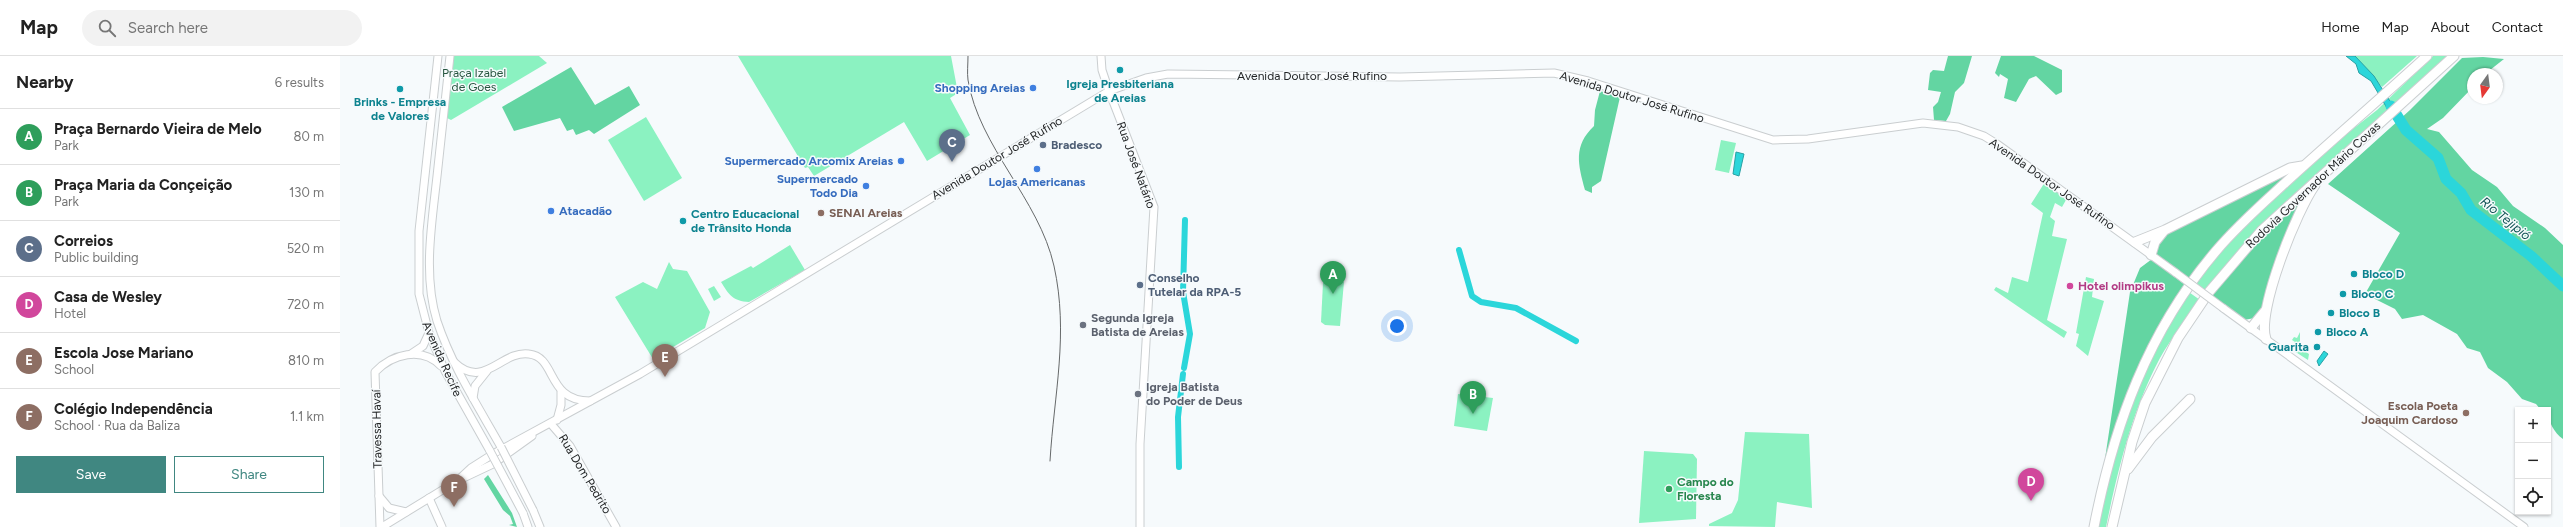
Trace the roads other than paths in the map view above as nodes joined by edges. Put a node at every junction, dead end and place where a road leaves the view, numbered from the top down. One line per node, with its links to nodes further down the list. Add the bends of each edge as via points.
1 (438, 56): 14 (main road, Avenida Recife, via 419,231 418,265 419,294)
2 (450, 56): 17 (main road, Avenida Recife, via 432,219 429,274 434,308)
3 (1101, 56): 6 (main road, Rua José Natário, via 1102,70)
4 (2427, 56): 7 (highway, Rodovia Governador Mário Covas)
5 (2454, 56): 8 (highway, Rodovia Governador Mário Covas)
6 (1109, 91): 10 (main road, Avenida Doutor José Rufino, via 1146,78 1168,74 1400,77 1540,72 1567,75 1773,140 1808,139 1918,124 1946,125 1972,131 1997,144); 23 (main road, Avenida Doutor José Rufino, via 646,370); 36 (main road, Rua José Natário, via 1154,207 1141,423)
7 (2302, 166): 9 (highway, via 2290,168); 29 (highway, Rodovia Governador Mário Covas, via 2243,221 2216,251 2161,328 2127,401)
8 (2322, 176): 12 (highway, via 2302,204 2291,230); 26 (highway, Rodovia Governador Mário Covas, via 2246,247 2217,281 2178,338 2145,403)
9 (2165, 230): 10 (highway); 11 (highway, via 2156,240)
10 (2135, 242): 11 (main road, Avenida Doutor José Rufino)
11 (2151, 255): 13 (main road, Avenida Doutor José Rufino, bridge)
12 (2268, 306): 13 (highway); 15 (highway, via 2263,324)
13 (2251, 328): 15 (main road, Avenida Doutor José Rufino)
14 (430, 333): 16 (main road, Travessa Havaí, via 423,346); 19 (main road, Avenida Recife)
15 (2266, 339): 39 (main road, Avenida Doutor José Rufino)
16 (411, 354): 19 (main road, Travessa Havaí, via 430,356); 27 (main road, Travessa Havaí, via 390,360 375,372)
17 (451, 360): 18 (main road, via 470,372); 21 (main road, Avenida Recife)
18 (487, 370): 20 (main road, via 521,354 534,355 544,363); 21 (main road, via 475,386)
19 (445, 371): 33 (main road, Avenida Recife, bridge, via 523,513)
20 (561, 392): 23 (main road, via 574,399); 24 (main road, via 561,405)
21 (474, 399): 34 (main road, Avenida Recife, bridge)
22 (2190, 399): 26 (highway, via 2152,437)
23 (590, 401): 24 (main road, Avenida Doutor José Rufino)
24 (554, 422): 28 (main road, Avenida Doutor José Rufino, via 493,454); 35 (main road, Rua Dom Pedrito)
25 (2102, 464): 29 (highway, via 2096,496)
26 (2125, 474): 38 (highway, Rodovia Governador Mário Covas)
27 (378, 494): 30 (main road, via 389,508); 31 (main road, Travessa Havaí)
28 (429, 498): 30 (main road, Avenida Doutor José Rufino); 32 (main road)
29 (2097, 510): 37 (highway, Rodovia Governador Mário Covas)
30 (406, 512): 31 (main road, Avenida Doutor José Rufino)
31 (381, 527)
32 (442, 527)
33 (528, 527)
34 (540, 527)
35 (616, 527)
36 (1140, 527)
37 (2094, 527)
38 (2112, 527)
39 (2524, 527)

